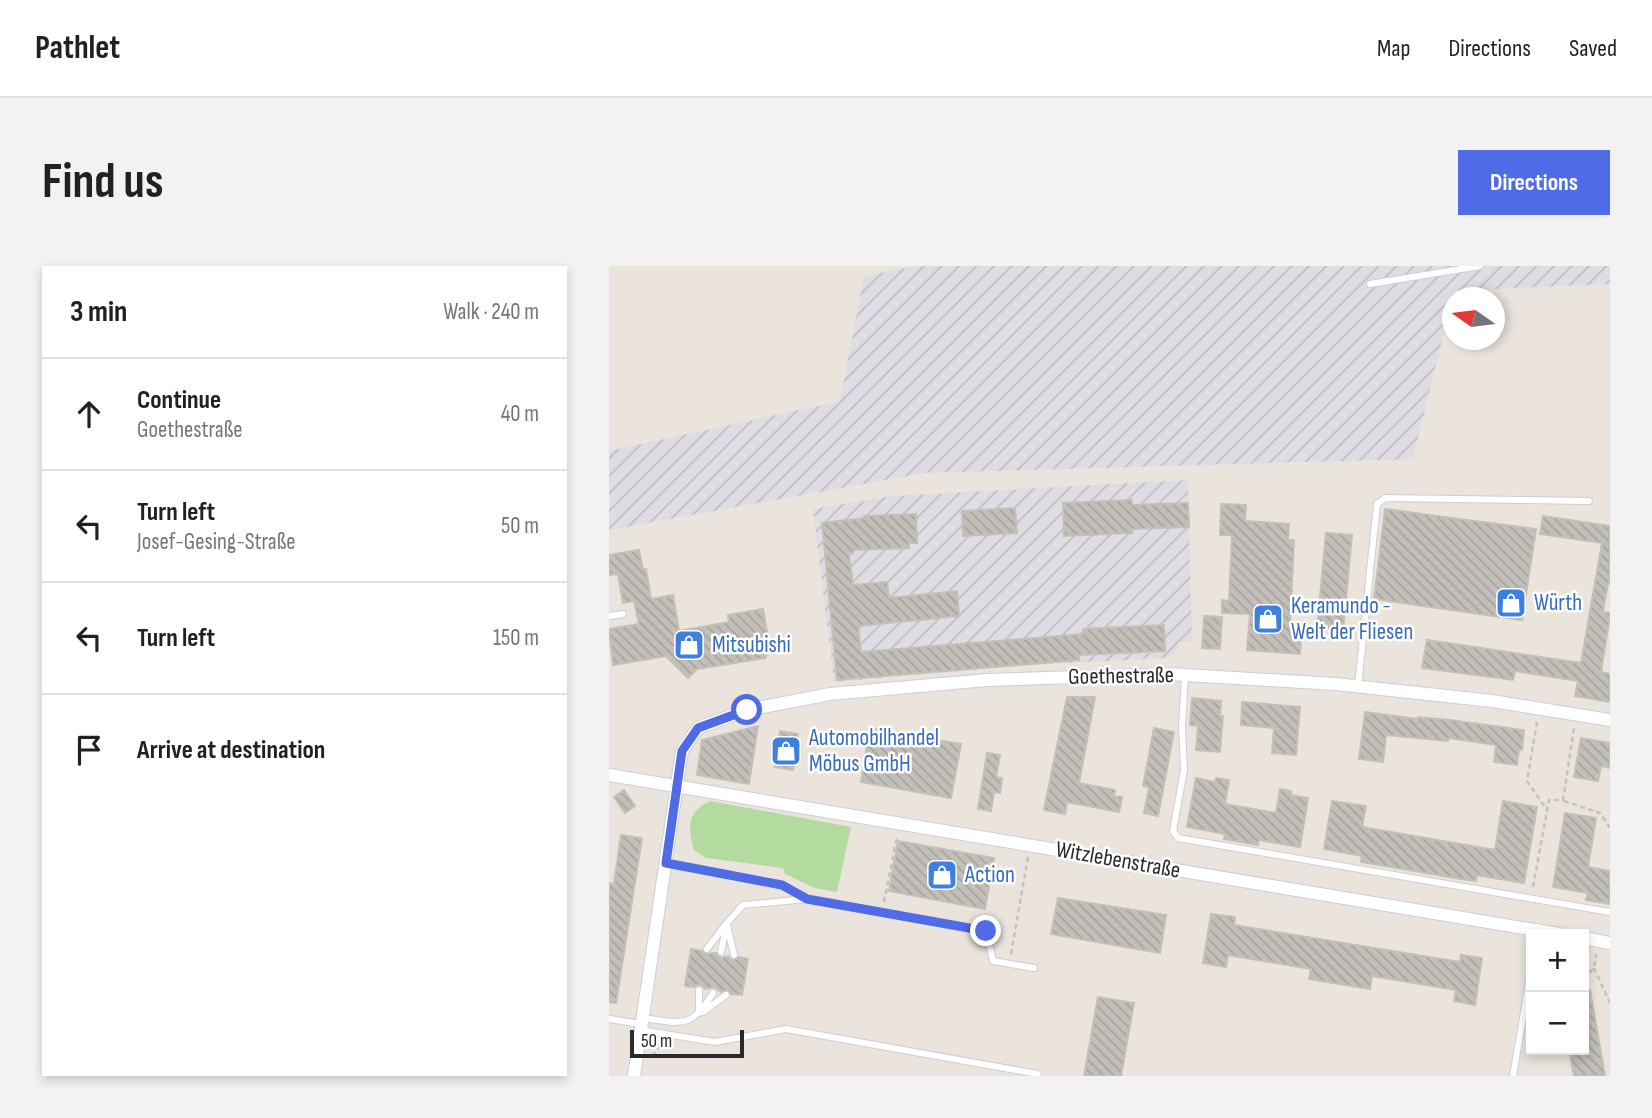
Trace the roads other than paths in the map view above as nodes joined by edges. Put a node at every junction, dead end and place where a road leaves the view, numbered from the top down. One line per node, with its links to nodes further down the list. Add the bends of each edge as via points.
1 (1480, 266): 2 (lane)
2 (1370, 284)
3 (1589, 501): 7 (lane, via 1385,498 1377,504)
4 (623, 614): 5 (lane)
5 (609, 616)
6 (1185, 675): 7 (street, Goethestraße); 10 (street, Goethestraße, via 987,680 830,694 747,710 698,728 682,751); 13 (lane, via 1184,770 1173,831 1178,838)
7 (1357, 686): 8 (street, Goethestraße)
8 (1610, 720)
9 (609, 775): 10 (street, Witzlebenstraße)
10 (676, 785): 11 (street, Goethestraße); 15 (street, Witzlebenstraße)
11 (666, 863): 12 (lane, via 782,885); 26 (street, Goethestraße)
12 (807, 899): 14 (lane, via 743,905); 19 (lane, via 986,931 993,961)
13 (1610, 912)
14 (727, 923): 16 (lane); 17 (lane); 18 (lane)
15 (1526, 930)
16 (707, 949)
17 (720, 952)
18 (734, 955)
19 (1034, 968)
20 (699, 990): 24 (lane)
21 (1527, 992): 29 (lane)
22 (713, 993): 24 (lane)
23 (726, 995): 24 (lane)
24 (699, 1015): 26 (lane, via 680,1023)
25 (609, 1019): 26 (lane)
26 (641, 1024): 27 (lane, via 715,1042 786,1029); 28 (street, Goethestraße)
27 (1038, 1074)
28 (634, 1076)
29 (1513, 1076)

